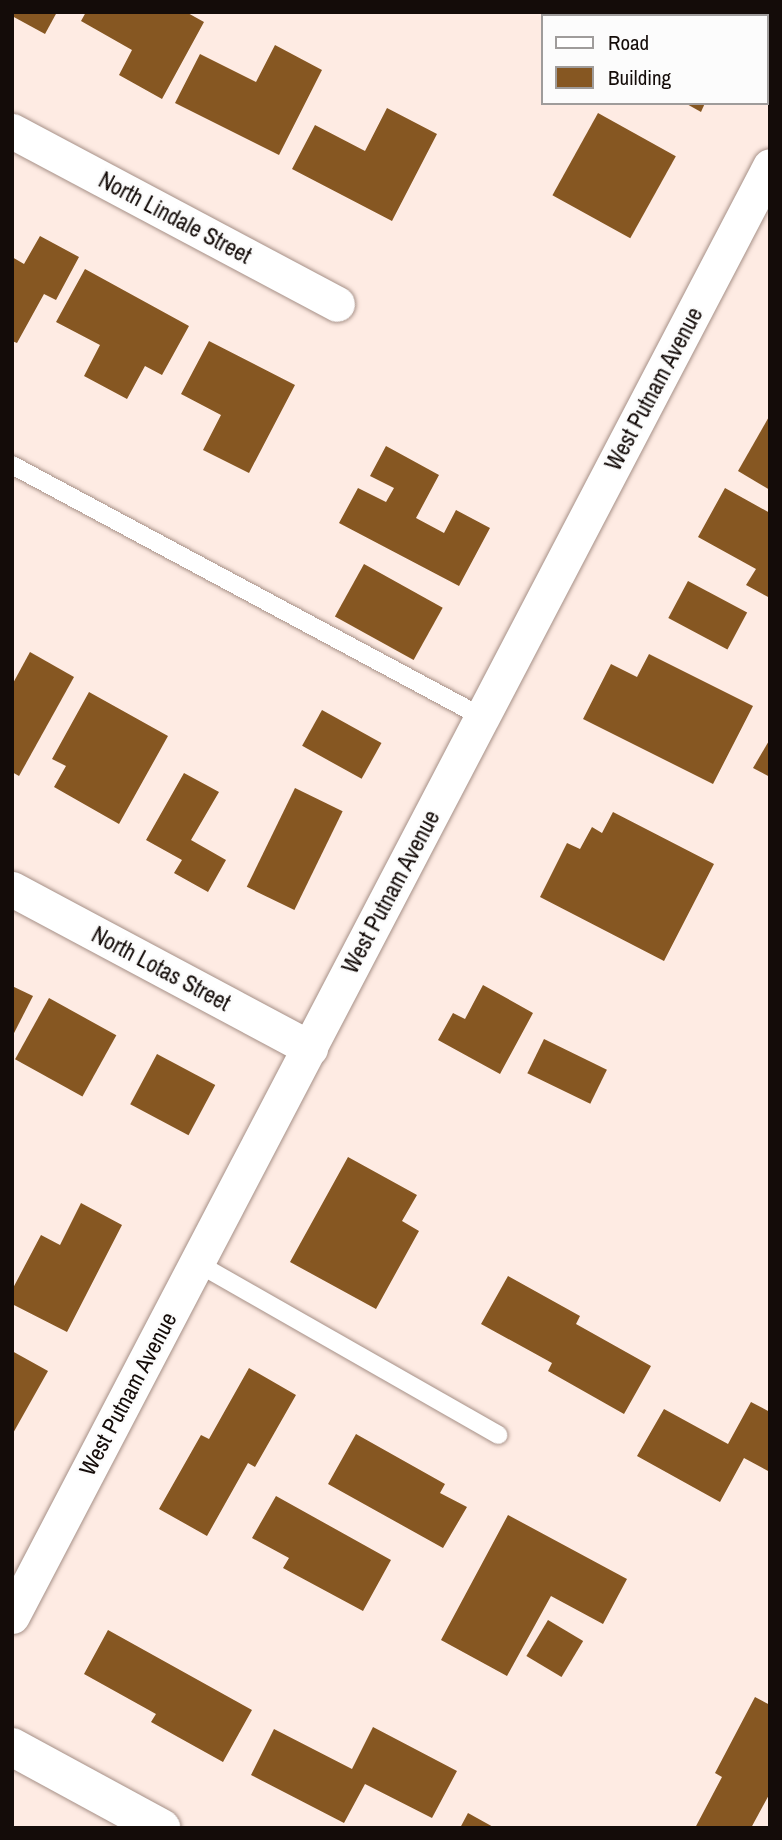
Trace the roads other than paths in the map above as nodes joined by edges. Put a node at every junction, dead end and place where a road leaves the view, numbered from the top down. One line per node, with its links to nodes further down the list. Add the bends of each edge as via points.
1 (12, 131): 3 (street, North Lindale Street)
2 (770, 166): 5 (street, West Putnam Avenue)
3 (337, 304)
4 (12, 465): 5 (lane)
5 (482, 717): 7 (street, West Putnam Avenue)
6 (12, 889): 7 (street, North Lotas Street)
7 (310, 1048): 8 (street, West Putnam Avenue)
8 (197, 1263): 9 (lane); 10 (street, West Putnam Avenue)
9 (498, 1435)
10 (12, 1616)
11 (12, 1747): 12 (main road)
12 (161, 1828)

